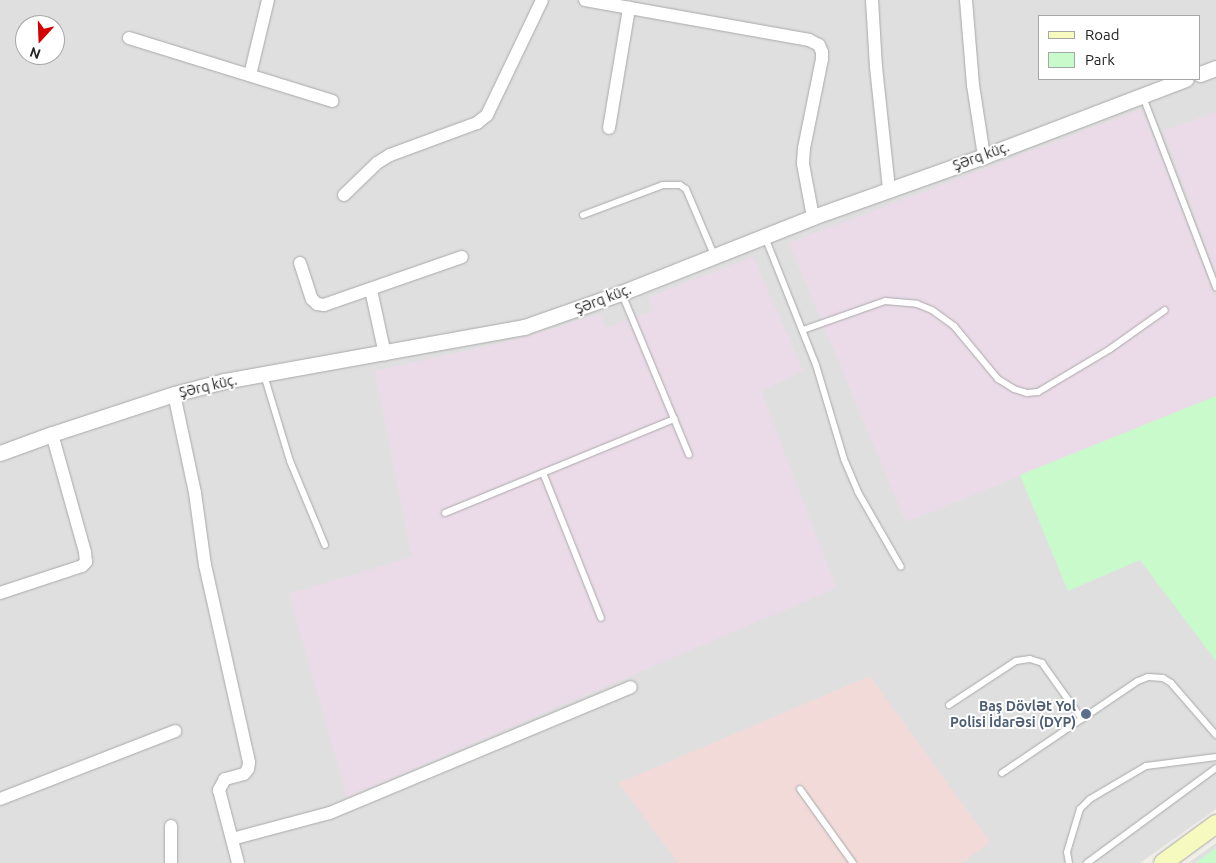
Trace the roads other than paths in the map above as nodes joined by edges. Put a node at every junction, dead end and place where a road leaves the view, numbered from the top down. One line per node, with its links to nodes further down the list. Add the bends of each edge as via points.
1 (268, 0): 10 (street)
2 (542, 0): 17 (street, via 487,116 390,155)
3 (585, 0): 6 (street)
4 (872, 0): 16 (street)
5 (966, 0): 15 (street, via 973,85)
6 (629, 8): 14 (street); 19 (street, via 809,40 819,45 822,59 803,164)
7 (129, 38): 10 (street)
8 (1216, 68): 9 (street)
9 (1201, 74)
10 (250, 75): 13 (street)
11 (1183, 80): 12 (street, Şərq küç.)
12 (1143, 95): 15 (street, Şərq küç.); 24 (lane)
13 (332, 100)
14 (609, 128)
15 (984, 156): 16 (street, Şərq küç.)
16 (889, 189): 19 (street, Şərq küç.)
17 (344, 195)
18 (582, 215): 21 (lane, via 663,185 680,185 686,189)
19 (813, 217): 20 (street, Şərq küç.)
20 (765, 237): 21 (street, Şərq küç.); 28 (lane)
21 (714, 256): 26 (street, Şərq küç.)
22 (462, 257): 25 (street)
23 (300, 263): 25 (street, via 312,299 317,304 324,305)
24 (1216, 287)
25 (371, 290): 29 (street)
26 (621, 293): 29 (street, Şərq küç., via 524,327); 32 (lane)
27 (1165, 310): 28 (lane, via 1110,349 1038,392 1027,393 998,379 954,326 932,310 916,304 885,301)
28 (803, 330): 39 (lane, via 844,460 858,492)
29 (385, 354): 30 (street, Şərq küç.)
30 (264, 374): 31 (street, Şərq küç.); 38 (lane, via 287,454)
31 (174, 394): 33 (street, Şərq küç.); 54 (street, via 195,493 205,565 249,762 244,774 225,779 219,790)
32 (674, 419): 35 (lane); 36 (lane)
33 (52, 434): 34 (street, Şərq küç.); 40 (street, via 86,562)
34 (0, 453)
35 (689, 455)
36 (544, 473): 37 (lane); 41 (lane)
37 (445, 513)
38 (325, 545)
39 (901, 567)
40 (0, 593)
41 (601, 618)
42 (631, 686): 54 (street, via 330,813)
43 (949, 705): 44 (lane, via 1016,661 1030,659 1042,664)
44 (1082, 719): 46 (lane, via 1138,681 1155,676 1170,683); 49 (lane)
45 (175, 731): 51 (street)
46 (1216, 735)
47 (1216, 757): 58 (lane, via 1146,766 1090,798 1080,809 1067,852)
48 (1216, 768): 59 (lane)
49 (1002, 773)
50 (800, 789): 57 (lane)
51 (0, 799)
52 (1216, 824): 60 (main road)
53 (171, 826): 55 (street)
54 (232, 839): 56 (street)
55 (171, 863)
56 (238, 863)
57 (853, 863)
58 (1069, 863)
59 (1087, 863)
60 (1163, 863)

